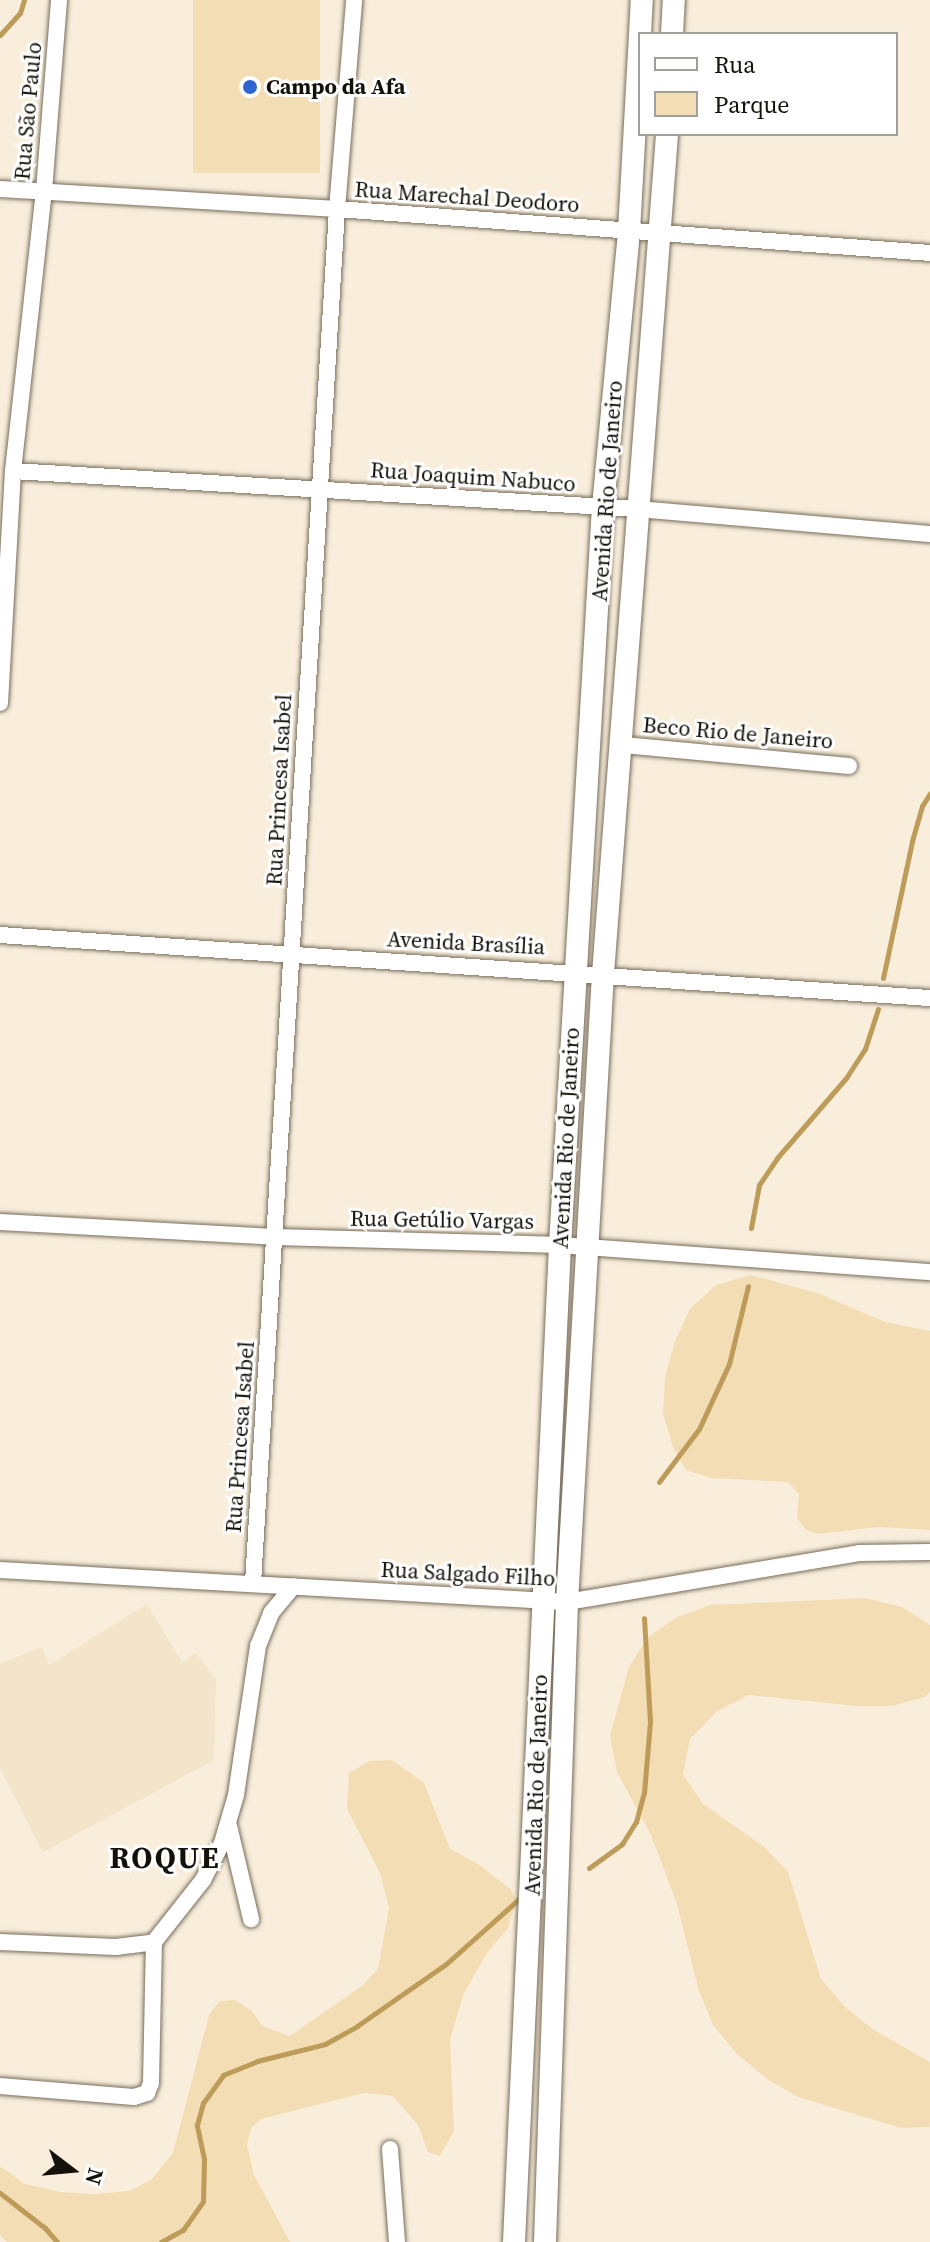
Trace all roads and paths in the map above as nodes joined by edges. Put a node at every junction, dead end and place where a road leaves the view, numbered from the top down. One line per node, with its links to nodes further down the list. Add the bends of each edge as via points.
1 (59, 0): 10 (street, Rua São Paulo)
2 (354, 0): 11 (street, Rua Princesa Isabel)
3 (642, 0): 5 (main road, Avenida Rio de Janeiro)
4 (674, 0): 6 (main road)
5 (640, 32)
6 (672, 32)
7 (638, 71): 12 (main road, Avenida Rio de Janeiro)
8 (667, 136): 13 (main road, Avenida Rio de Janeiro)
9 (0, 189): 10 (street, Rua Marechal Deodoro)
10 (44, 191): 11 (street, Rua Marechal Deodoro); 15 (street, Rua São Paulo)
11 (337, 209): 12 (street, Rua Marechal Deodoro); 16 (street, Rua Princesa Isabel)
12 (629, 231): 13 (street, Rua Marechal Deodoro); 17 (main road, Avenida Rio de Janeiro)
13 (662, 234): 14 (street, Rua Marechal Deodoro); 18 (main road, Avenida Rio de Janeiro)
14 (930, 253)
15 (13, 471): 16 (street, Rua Joaquim Nabuco); 20 (street, Rua São Paulo)
16 (319, 489): 17 (street, Rua Joaquim Nabuco); 24 (street, Rua Princesa Isabel)
17 (603, 507): 18 (street, Rua Joaquim Nabuco); 25 (main road, Avenida Rio de Janeiro)
18 (637, 509): 19 (street, Rua Joaquim Nabuco); 21 (main road, Avenida Rio de Janeiro)
19 (930, 534)
20 (0, 703)
21 (623, 745): 22 (street, Beco Rio de Janeiro); 26 (main road, Avenida Rio de Janeiro)
22 (849, 766)
23 (0, 935): 24 (street, Avenida Brasília)
24 (291, 955): 25 (street, Avenida Brasília); 29 (street, Rua Princesa Isabel)
25 (576, 972): 26 (street, Avenida Brasília); 30 (main road, Avenida Rio de Janeiro)
26 (603, 974): 27 (street, Avenida Brasília); 31 (main road, Avenida Rio de Janeiro)
27 (930, 998)
28 (0, 1222): 29 (street, Rua Getúlio Vargas)
29 (275, 1237): 30 (street, Rua Getúlio Vargas); 35 (street, Rua Princesa Isabel)
30 (560, 1245): 31 (street, Rua Getúlio Vargas); 37 (main road, Avenida Rio de Janeiro)
31 (588, 1246): 32 (street, Rua Getúlio Vargas); 38 (main road, Avenida Rio de Janeiro)
32 (930, 1272)
33 (930, 1552): 38 (street, Rua Salgado Filho, via 859,1553)
34 (0, 1570): 35 (street, Rua Salgado Filho)
35 (253, 1583): 36 (street, Rua Salgado Filho)
36 (294, 1586): 37 (street, Rua Salgado Filho); 39 (street, via 271,1613 258,1646)
37 (544, 1601): 38 (street, Rua Salgado Filho); 46 (main road, Avenida Rio de Janeiro)
38 (567, 1602): 47 (main road, Avenida Rio de Janeiro)
39 (228, 1824): 40 (street); 42 (street, via 203,1880)
40 (251, 1919)
41 (0, 1942): 42 (street, via 116,1947)
42 (154, 1942): 43 (street, via 147,2093 117,2096)
43 (0, 2086)
44 (390, 2149): 45 (street)
45 (397, 2242)
46 (514, 2242)
47 (545, 2242)

